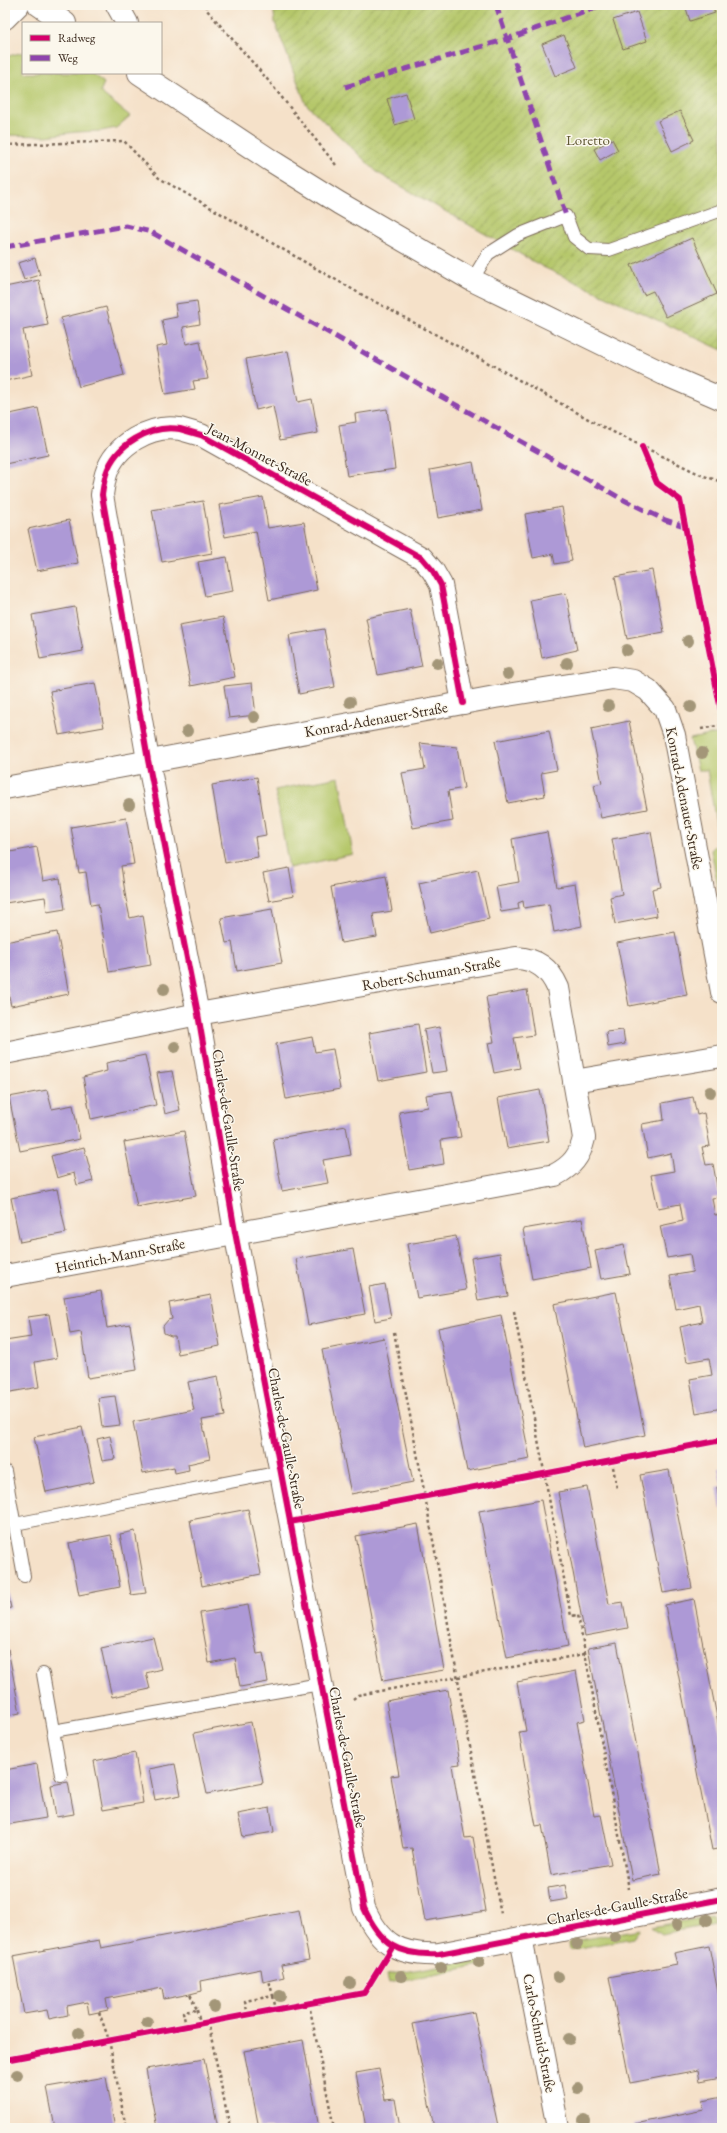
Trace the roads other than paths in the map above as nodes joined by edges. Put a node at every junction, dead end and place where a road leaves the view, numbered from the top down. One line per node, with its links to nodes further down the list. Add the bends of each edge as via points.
1 (18, 5): 4 (street)
2 (39, 5): 5 (street)
3 (117, 5): 6 (street)
4 (5, 18)
5 (64, 22)
6 (126, 22)
7 (142, 74): 8 (street)
8 (161, 81): 10 (street, via 270,160 338,203)
9 (722, 210): 10 (lane, via 609,250 589,249 574,237 566,216 518,235 488,254)
10 (472, 280): 11 (street, via 664,374)
11 (722, 399)
12 (463, 703): 13 (street, Konrad-Adenauer-Straße); 13 (street, Jean-Monnet-Straße, via 441,585 422,558 200,435 178,429 156,430 135,438 118,453 106,473 102,495); 15 (street, Konrad-Adenauer-Straße, via 613,678 633,681 648,690 665,709 674,735)
13 (148, 760): 14 (street, Konrad-Adenauer-Straße); 16 (street, Charles-de-Gaulle-Straße)
14 (5, 788)
15 (722, 992)
16 (198, 1014): 17 (street); 19 (street, Robert-Schuman-Straße, via 527,958 547,969 558,988); 20 (street, Charles-de-Gaulle-Straße)
17 (5, 1053)
18 (722, 1056): 19 (street)
19 (574, 1081): 20 (street, Robert-Schuman-Straße, via 584,1138 575,1160 566,1169 555,1174)
20 (235, 1232): 21 (street, Heinrich-Mann-Straße); 23 (street, Charles-de-Gaulle-Straße)
21 (5, 1276)
22 (5, 1471): 24 (lane)
23 (281, 1472): 24 (lane); 27 (street, Charles-de-Gaulle-Straße)
24 (15, 1524): 25 (lane)
25 (24, 1576)
26 (43, 1674): 28 (lane)
27 (320, 1684): 28 (lane); 31 (street, Charles-de-Gaulle-Straße, via 364,1908 372,1925 392,1946 420,1955 439,1954)
28 (53, 1731): 29 (lane)
29 (61, 1775)
30 (722, 1899): 31 (street, Charles-de-Gaulle-Straße)
31 (521, 1938): 32 (street, Carlo-Schmid-Straße)
32 (558, 2128)

